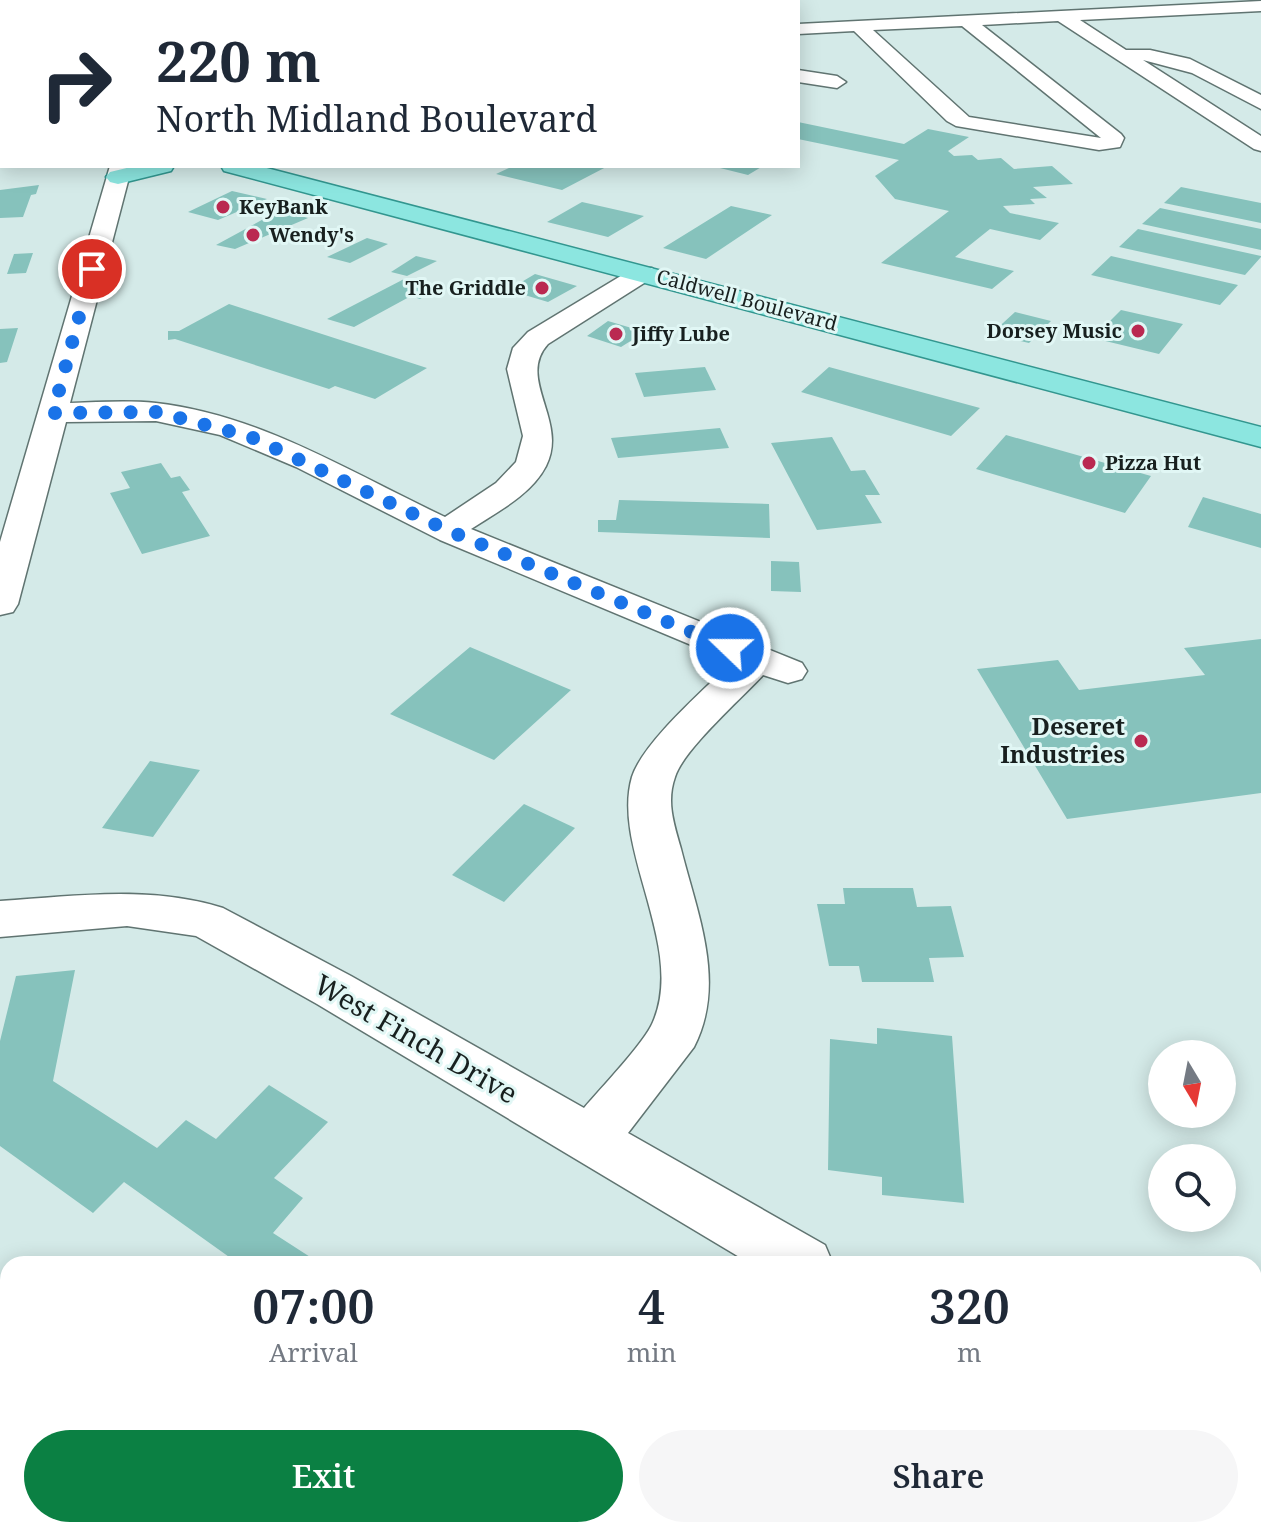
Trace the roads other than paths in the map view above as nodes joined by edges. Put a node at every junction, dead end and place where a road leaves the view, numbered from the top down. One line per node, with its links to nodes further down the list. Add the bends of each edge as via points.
1 (1141, 0): 4 (street)
2 (1261, 6): 4 (street)
3 (826, 10): 7 (street)
4 (1161, 11): 5 (street)
5 (1062, 16): 6 (street); 9 (street)
6 (966, 21): 7 (street); 7 (street, via 1114,138 1113,143 963,122)
7 (851, 27): 8 (street)
8 (800, 29)
9 (1119, 54): 12 (street, via 1187,62); 13 (street)
10 (800, 76): 11 (street)
11 (837, 82)
12 (1261, 103)
13 (1261, 145)
14 (146, 168): 16 (main road)
15 (240, 168): 17 (main road, Caldwell Boulevard)
16 (120, 171): 18 (street)
17 (643, 273): 19 (main road, Caldwell Boulevard); 20 (street, via 538,338 523,354 521,369 538,436 531,464 508,490)
18 (53, 413): 20 (street, via 157,412 210,424 251,437); 21 (street)
19 (1261, 437)
20 (447, 530): 24 (street, via 773,665 674,745 654,774 648,806 685,959 684,998 676,1032)
21 (10, 531): 22 (street)
22 (0, 604)
23 (0, 919): 24 (street, West Finch Drive, via 127,909 206,920)
24 (591, 1140): 25 (street, West Finch Drive)
25 (790, 1256)

